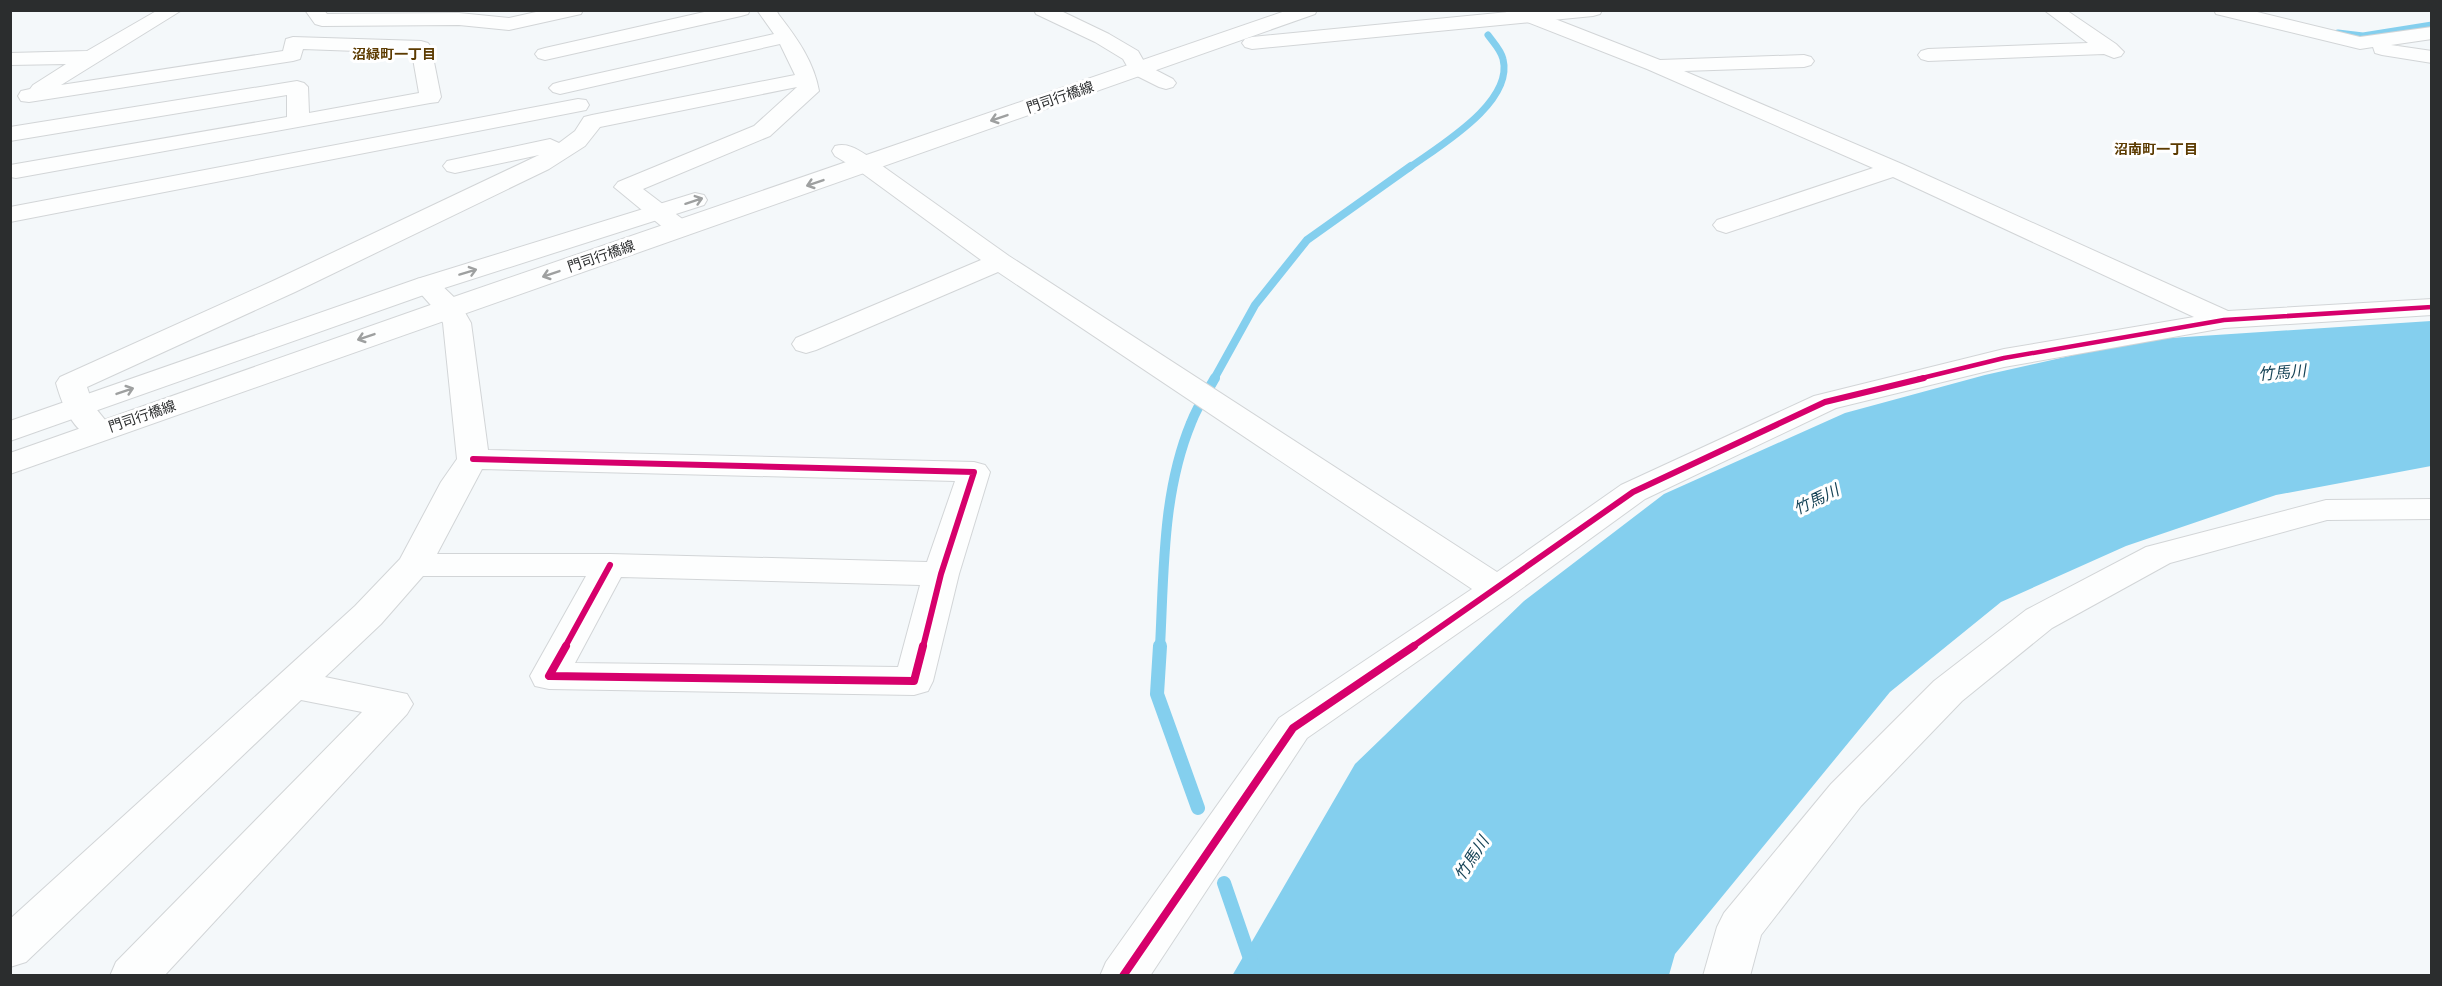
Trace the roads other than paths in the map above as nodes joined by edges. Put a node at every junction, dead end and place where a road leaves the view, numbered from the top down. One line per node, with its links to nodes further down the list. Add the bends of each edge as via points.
1 (172, 10): 23 (street)
2 (574, 10): 14 (street)
3 (741, 10): 21 (street)
4 (765, 10): 17 (street)
5 (1042, 10): 26 (street, via 1102,38)
6 (1266, 10): 26 (street, 門司行橋線)
7 (1308, 10): 13 (street, 門司行橋線)
8 (1593, 10): 11 (street, 門司行橋線)
9 (2053, 10): 22 (street, via 2116,53)
10 (2223, 10): 18 (street)
11 (1521, 13): 16 (street, 門司行橋線); 28 (street)
12 (318, 15): 14 (street); 19 (street, via 298,34)
13 (1286, 18): 16 (street); 20 (street, 門司行橋線)
14 (509, 24): 21 (street)
15 (2432, 33): 18 (street)
16 (1324, 36): 20 (street, 門司行橋線)
17 (785, 37): 29 (street); 32 (street)
18 (2360, 43): 24 (street)
19 (293, 49): 31 (street); 33 (street); 35 (street, via 421,47 430,97)
20 (1192, 49): 26 (street, 門司行橋線)
21 (545, 54): 32 (street)
22 (1928, 55)
23 (91, 57): 25 (street); 33 (street)
24 (2432, 57)
25 (10, 59)
26 (1135, 62): 30 (street); 39 (street, 門司行橋線)
27 (1804, 62): 28 (street)
28 (1654, 65): 41 (street)
29 (807, 79): 36 (street); 43 (street, via 808,92 762,131 626,187)
30 (1166, 82)
31 (297, 87): 34 (street); 35 (street)
32 (560, 88): 36 (street)
33 (26, 93): 37 (street, via 35,102)
34 (131, 116): 37 (street); 38 (street)
35 (298, 122): 38 (street)
36 (583, 122): 40 (street); 44 (street); 53 (street, via 541,164 71,383)
37 (11, 126)
38 (124, 152): 42 (street)
39 (855, 158): 43 (street, 門司行橋線, one-way to 39); 46 (street, 門司行橋線, one-way to 46); 47 (street)
40 (455, 166)
41 (1894, 169): 45 (street); 51 (street)
42 (16, 171)
43 (659, 212): 46 (street); 48 (street, 門司行橋線, one-way to 43)
44 (10, 215)
45 (1726, 225)
46 (680, 229): 50 (street, 門司行橋線, one-way to 50)
47 (1000, 262): 52 (street); 62 (street)
48 (426, 285): 50 (street); 53 (street, 門司行橋線, one-way to 48)
49 (2432, 307): 51 (street)
50 (449, 308): 54 (street, 門司行橋線, one-way to 54); 56 (street, via 458,323)
51 (2224, 320): 62 (street, via 2004,358 1825,402 1633,492)
52 (806, 344)
53 (78, 407): 54 (street); 55 (street, 門司行橋線)
54 (98, 431): 57 (street, 門司行橋線)
55 (10, 432)
56 (473, 459): 59 (street); 61 (street, via 974,472)
57 (10, 464)
58 (2432, 509): 67 (street, via 2326,510 2158,555 2039,619 1948,691 1846,795 1740,927)
59 (414, 565): 60 (street); 63 (street)
60 (610, 565): 61 (street); 61 (street, via 549,676 915,681)
61 (940, 574)
62 (1497, 589): 66 (street, via 1293,728)
63 (294, 685): 64 (street); 65 (street, via 393,704)
64 (10, 948)
65 (133, 975)
66 (1123, 975)
67 (1726, 975)

